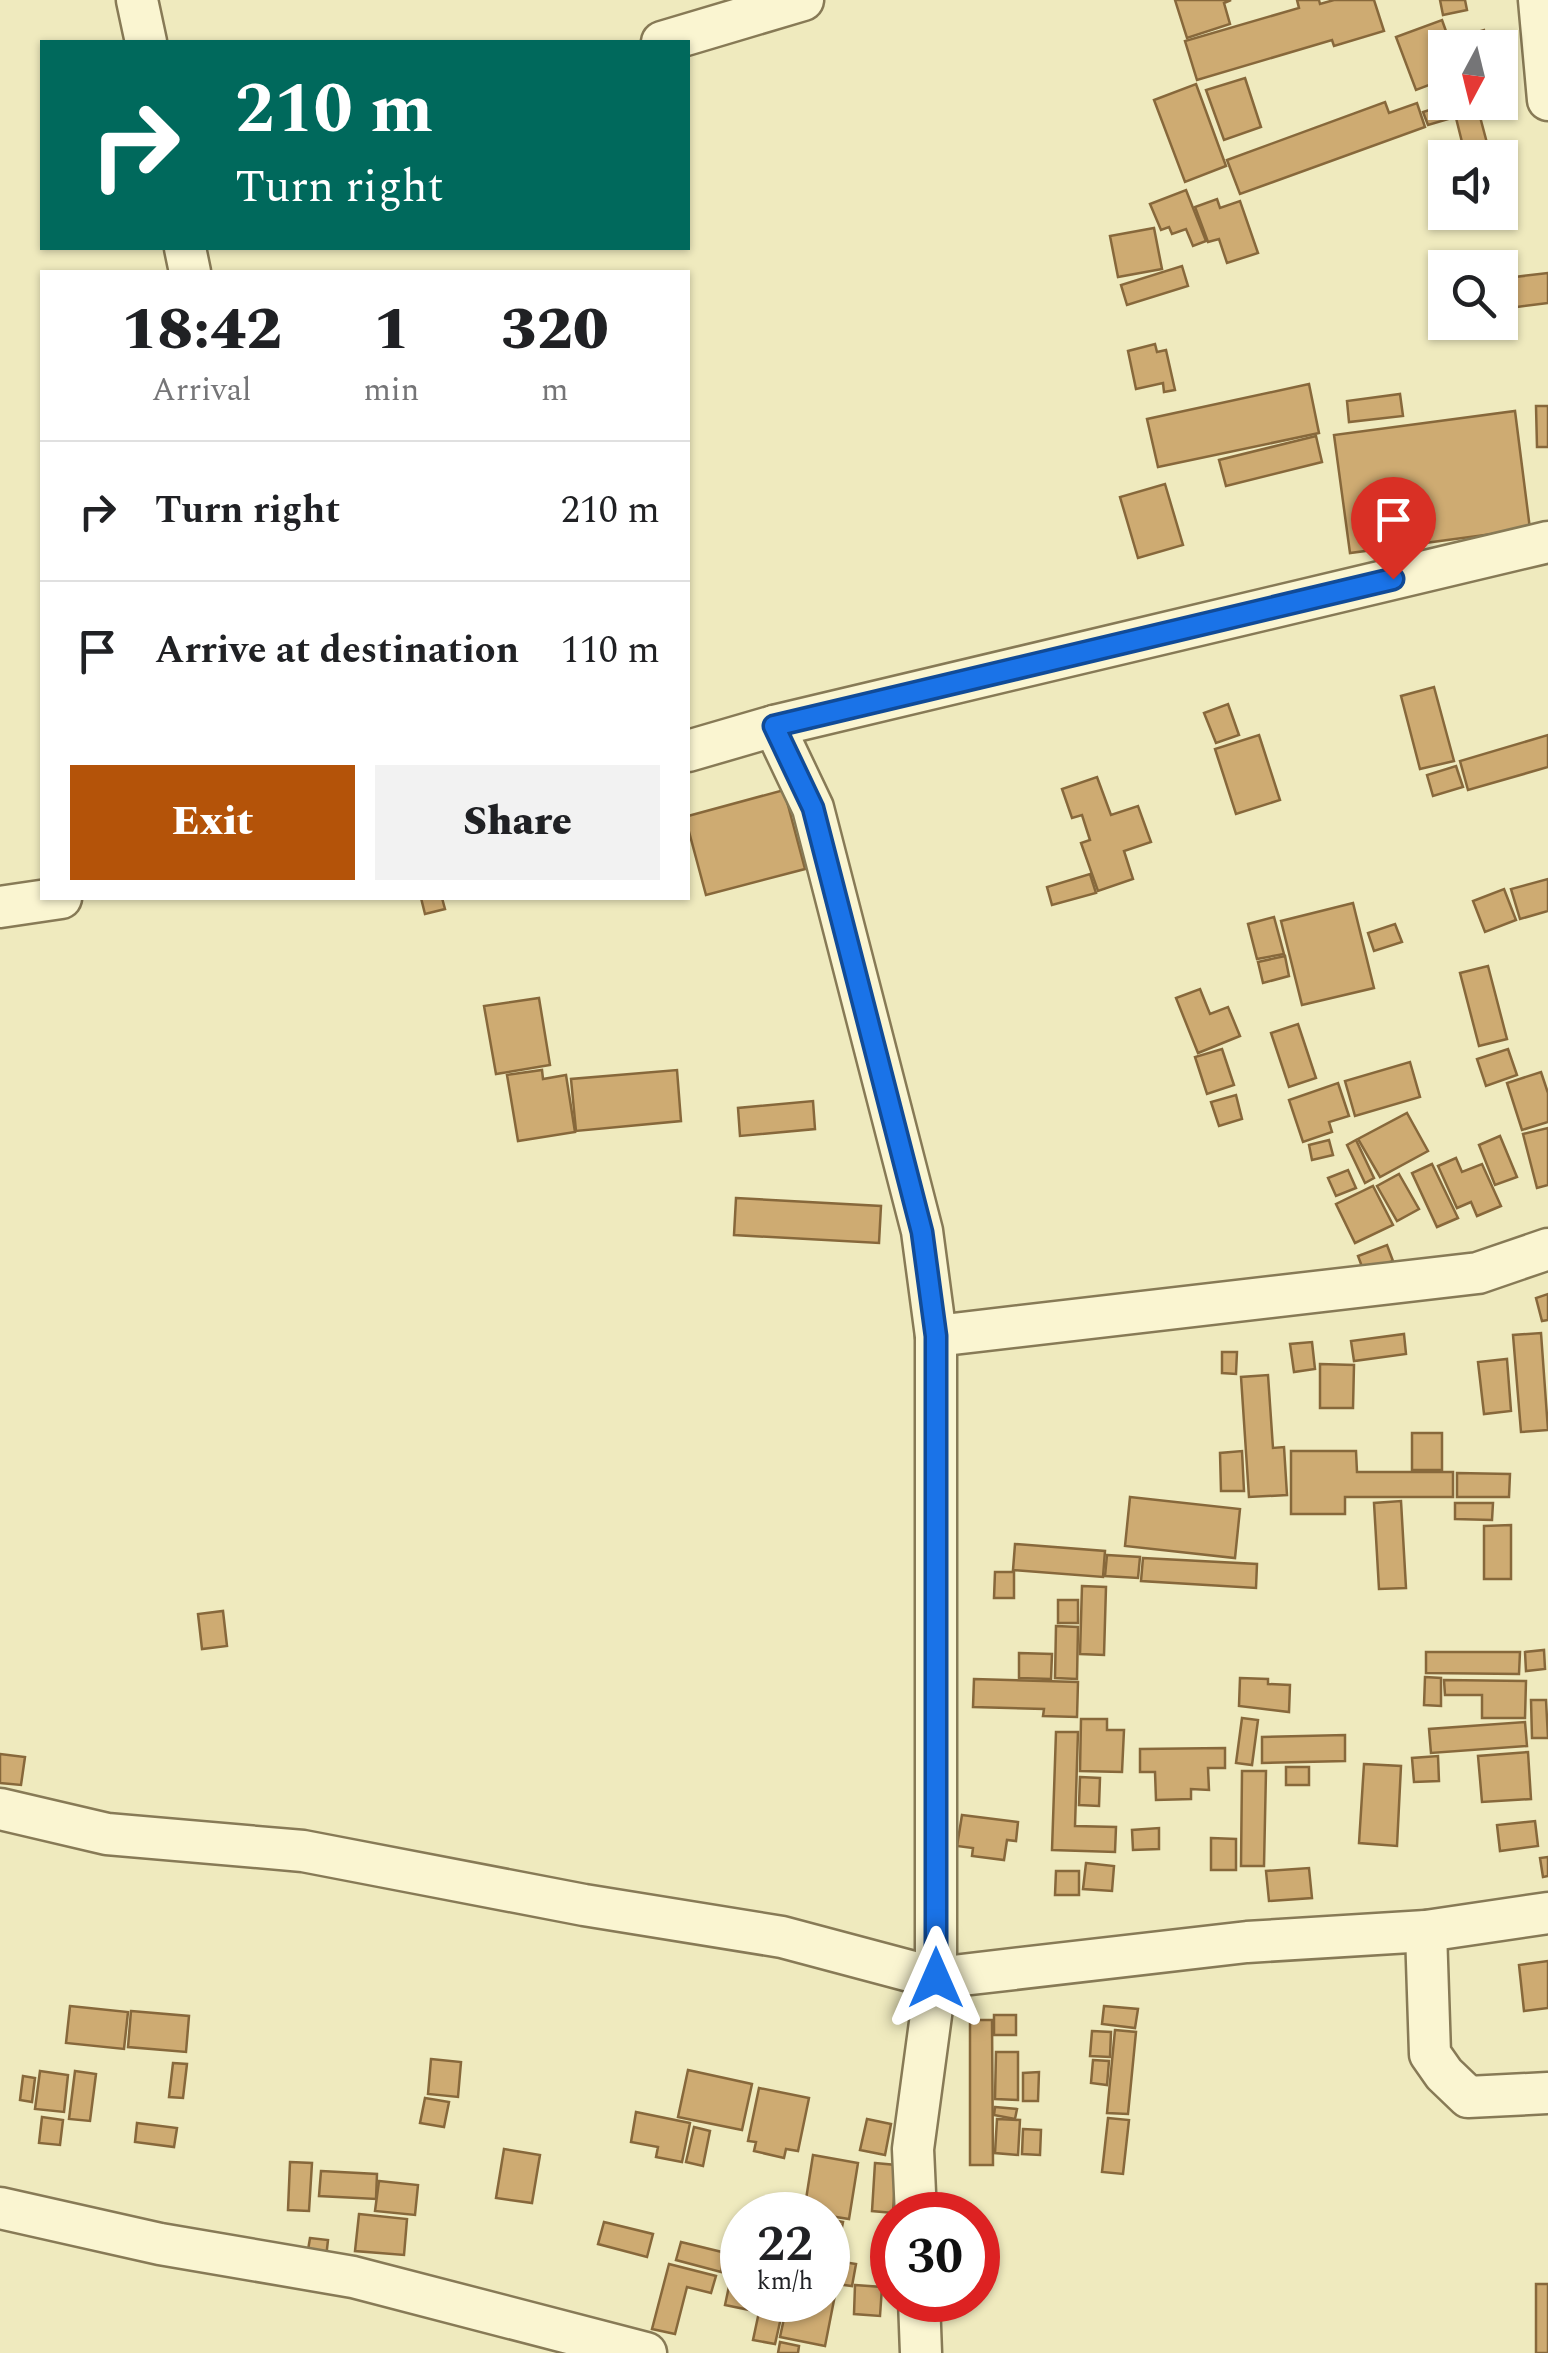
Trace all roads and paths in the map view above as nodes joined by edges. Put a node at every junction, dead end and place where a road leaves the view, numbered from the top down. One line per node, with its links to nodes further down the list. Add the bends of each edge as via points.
1 (138, 0): 4 (street)
2 (803, 0): 5 (street)
3 (1539, 0): 6 (street)
4 (146, 40)
5 (669, 40)
6 (1548, 100)
7 (1548, 542): 8 (street)
8 (774, 726): 9 (street); 13 (street, via 813,808 922,1232)
9 (690, 750)
10 (47, 900): 11 (street)
11 (0, 907)
12 (1548, 1249): 13 (street, via 1478,1272)
13 (936, 1336): 17 (street)
14 (0, 1808): 17 (street, via 107,1834 303,1851 782,1937)
15 (1548, 1913): 16 (street)
16 (1426, 1931): 17 (street, via 1247,1942); 18 (street, via 1430,2054 1444,2074 1468,2097)
17 (936, 1978): 19 (street, via 913,2149)
18 (1548, 2093)
19 (915, 2192)
20 (0, 2208): 22 (street, via 353,2277)
21 (920, 2322): 23 (street)
22 (646, 2353)
23 (921, 2353)

